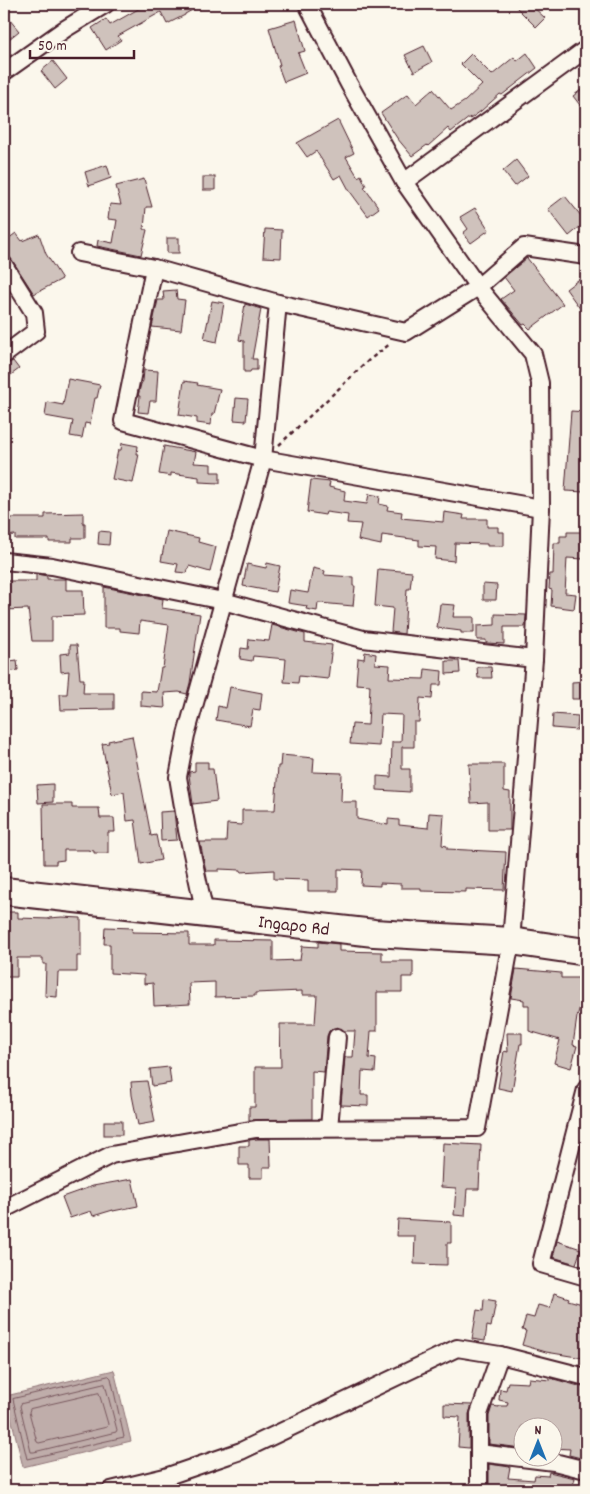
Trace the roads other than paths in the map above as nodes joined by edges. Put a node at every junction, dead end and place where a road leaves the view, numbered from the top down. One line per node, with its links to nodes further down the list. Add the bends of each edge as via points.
1 (106, 4): 4 (street)
2 (307, 4): 5 (street)
3 (586, 50): 5 (street)
4 (4, 72)
5 (404, 182): 10 (street)
6 (78, 253): 9 (street)
7 (586, 256): 10 (street, via 524,247)
8 (4, 265): 12 (street, via 34,313 36,331)
9 (154, 268): 11 (street); 13 (street, via 123,421)
10 (478, 287): 11 (street, via 406,332); 14 (street, via 533,354 540,382)
11 (278, 304): 13 (street)
12 (4, 355)
13 (264, 459): 14 (street); 16 (street)
14 (541, 508): 17 (street)
15 (4, 561): 16 (street, via 52,566)
16 (223, 601): 17 (street, via 363,639); 19 (street, via 186,735 178,777)
17 (534, 659): 20 (street)
18 (4, 891): 19 (main road, Ingapo Rd)
19 (205, 914): 20 (main road, Ingapo Rd, via 374,933)
20 (511, 942): 21 (main road, Ingapo Rd); 24 (street, via 477,1128)
21 (586, 952)
22 (337, 1037): 24 (street)
23 (586, 1089): 26 (street, via 541,1264)
24 (329, 1128): 25 (street, via 256,1129 111,1155)
25 (4, 1209)
26 (586, 1277)
27 (500, 1355): 28 (street); 29 (street, via 479,1414); 31 (street, via 456,1348 241,1451 165,1477)
28 (586, 1377)
29 (479, 1453): 30 (street, via 554,1462); 32 (street)
30 (586, 1470)
31 (111, 1490)
32 (479, 1490)

